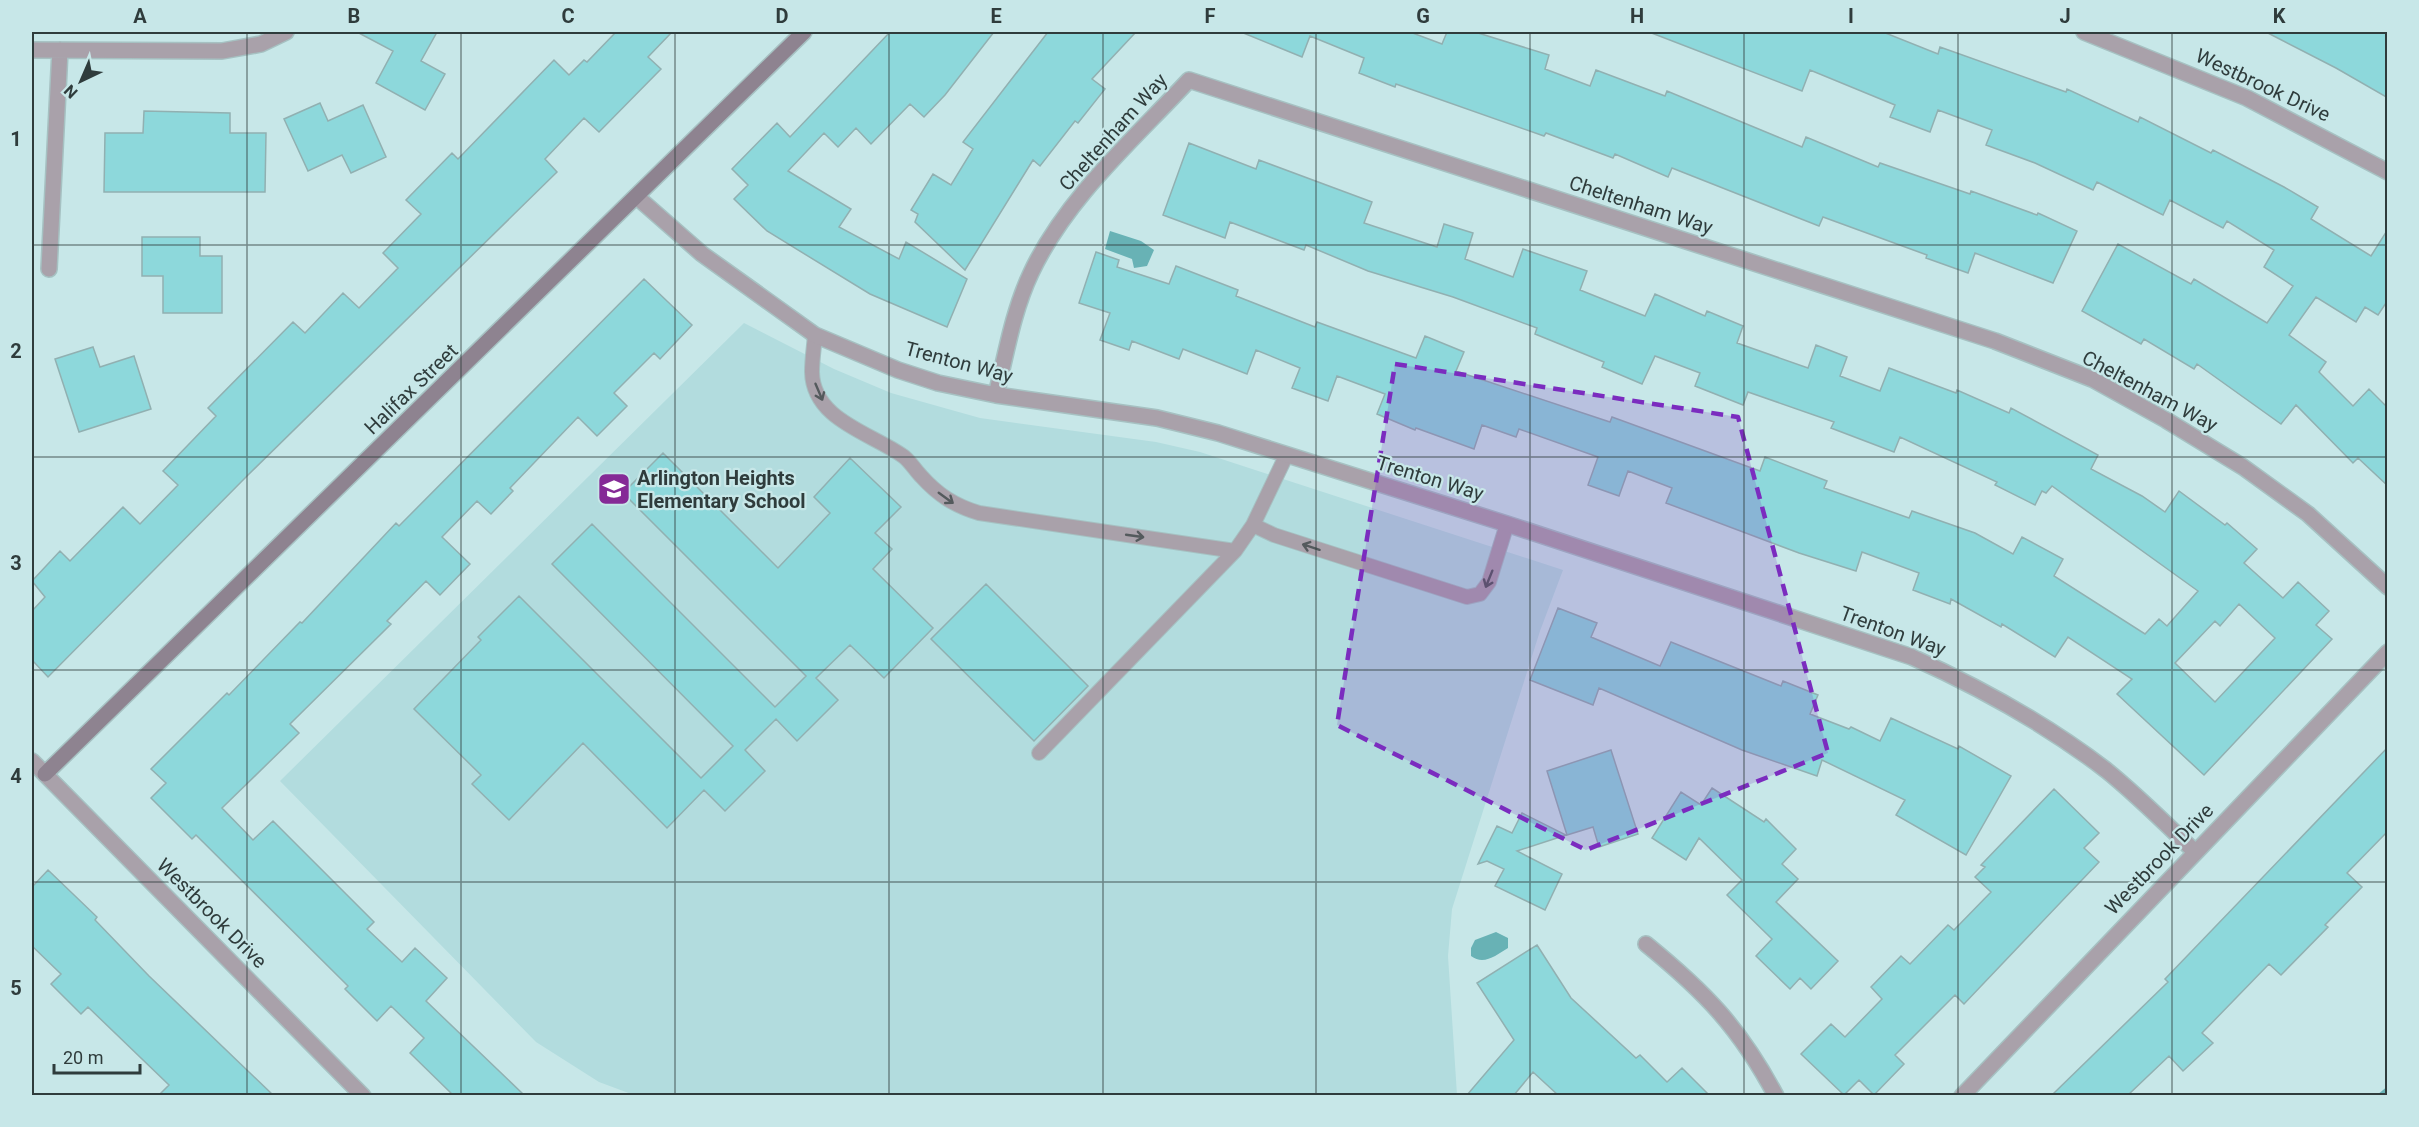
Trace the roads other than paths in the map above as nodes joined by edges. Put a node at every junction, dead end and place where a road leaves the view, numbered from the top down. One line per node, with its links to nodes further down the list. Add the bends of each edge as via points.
1 (286, 32): 5 (street, via 261,44 222,51)
2 (804, 32): 7 (street, Halifax Street)
3 (2084, 32): 6 (street, Westbrook Drive, via 2247,98)
4 (32, 50): 5 (street)
5 (60, 50): 8 (street)
6 (2388, 172)
7 (638, 197): 9 (street, Trenton Way, via 702,254); 19 (street, Halifax Street)
8 (49, 269)
9 (815, 335): 10 (street, Trenton Way, via 898,370); 14 (lane, one-way to 14, via 812,374 829,409 841,421 904,457 958,507)
10 (996, 395): 11 (street, Trenton Way, via 1157,418); 15 (street, Cheltenham Way, via 1017,309 1054,231 1189,80 1995,341 2092,379 2243,467 2308,514)
11 (1286, 456): 12 (street, Trenton Way); 13 (lane)
12 (1507, 524): 13 (lane, one-way to 13, via 1489,582 1480,594 1467,597 1274,536); 20 (street, Trenton Way, via 1912,657 1975,685 2048,728 2108,772)
13 (1253, 525): 14 (lane)
14 (1235, 551): 17 (lane)
15 (2388, 588)
16 (2388, 652): 20 (street, Westbrook Drive)
17 (1039, 753)
18 (32, 761): 19 (street, Westbrook Drive)
19 (45, 774): 22 (street, Westbrook Drive)
20 (2194, 851): 24 (street, Westbrook Drive)
21 (1646, 944): 23 (street, via 1698,987 1729,1020)
22 (363, 1095)
23 (1776, 1095)
24 (1962, 1095)

